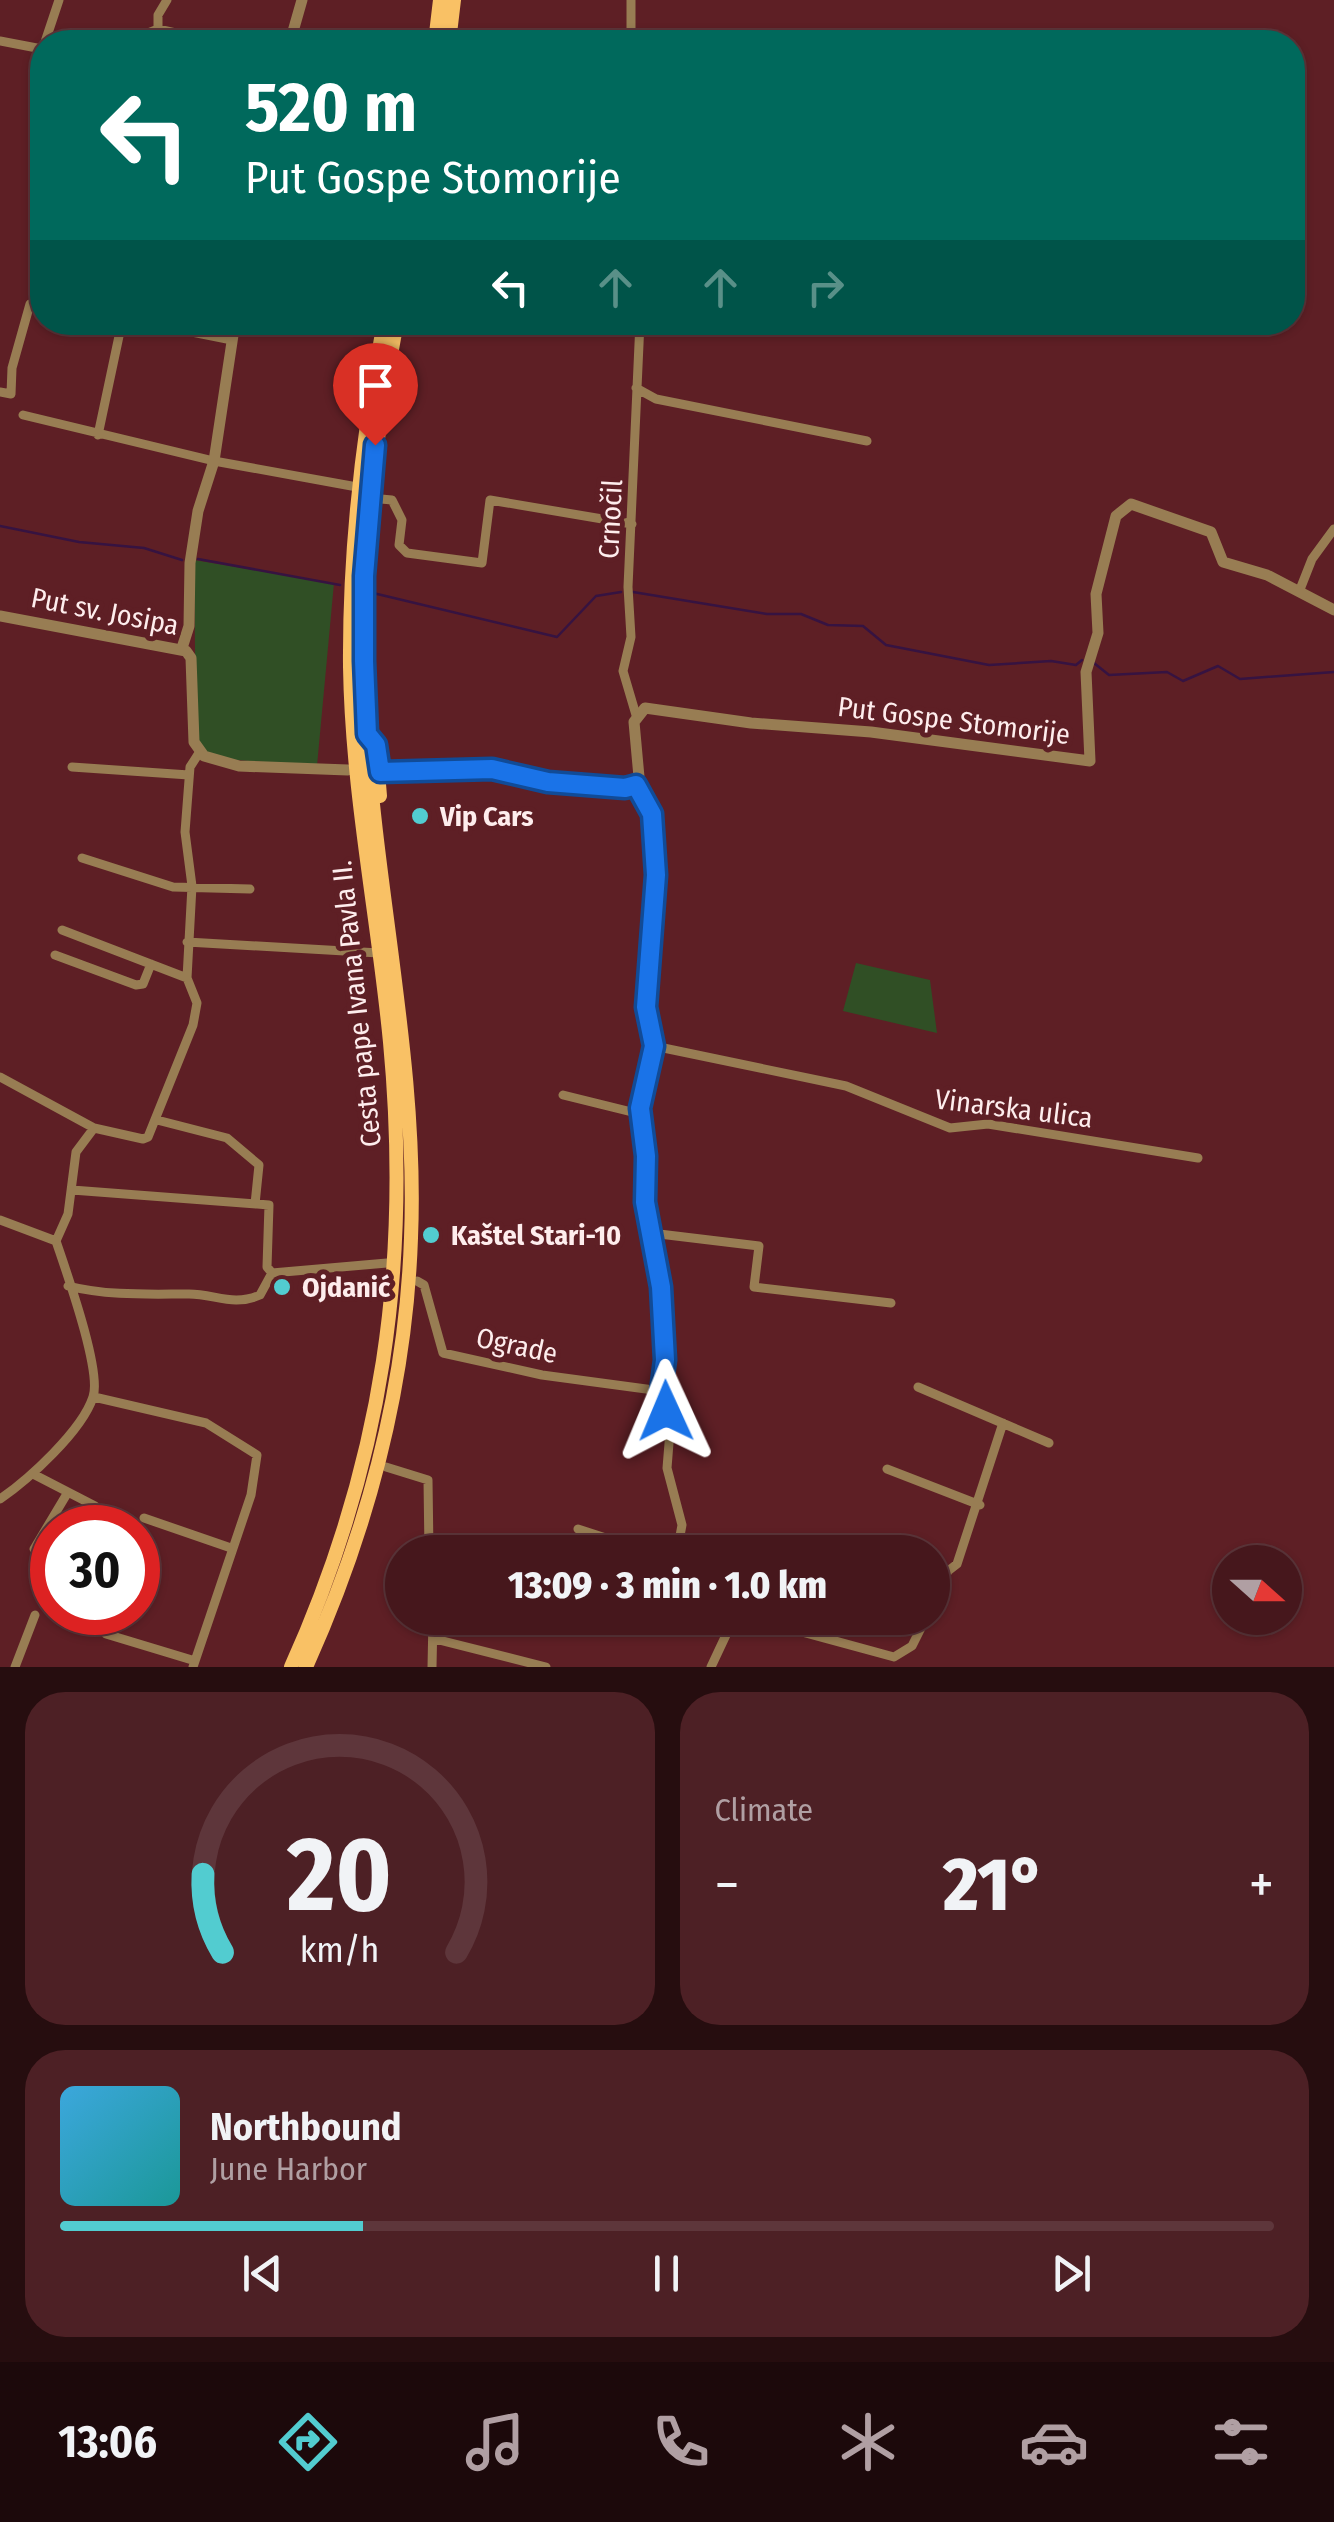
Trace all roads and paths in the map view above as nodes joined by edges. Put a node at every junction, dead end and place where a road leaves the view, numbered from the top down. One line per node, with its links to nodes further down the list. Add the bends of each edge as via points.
1 (59, 0): 8 (street)
2 (167, 0): 7 (street)
3 (302, 0): 10 (street)
4 (440, 0): 11 (main road)
5 (454, 0): 12 (main road)
6 (632, 0): 13 (street)
7 (158, 29): 9 (street)
8 (49, 30)
9 (162, 30)
10 (293, 30)
11 (436, 30)
12 (450, 30)
13 (631, 30)
14 (0, 41): 15 (street)
15 (30, 44)
16 (30, 304): 25 (street, via 11,394)
17 (119, 335): 27 (street)
18 (207, 335): 23 (street)
19 (233, 335): 23 (street)
20 (382, 335): 30 (main road, Cesta pape Ivana Pavla II.)
21 (395, 335): 31 (main road, Cesta pape Ivana Pavla II.)
22 (639, 335): 24 (street, Crnočil)
23 (232, 340): 29 (street)
24 (636, 388): 28 (street, via 656,400); 32 (street, Crnočil)
25 (0, 392)
26 (23, 415): 27 (street)
27 (98, 435): 29 (street)
28 (867, 441)
29 (214, 462): 30 (street); 37 (street, via 198,512)
30 (357, 487): 39 (main road, Cesta pape Ivana Pavla II.)
31 (370, 498): 32 (street, via 392,500 402,520 399,545 408,553 482,564 490,500); 40 (main road, Cesta pape Ivana Pavla II., via 364,576)
32 (632, 524): 38 (street, Crnočil, via 631,637 623,672)
33 (1334, 529): 34 (street)
34 (1299, 592): 35 (street, Put Gospe Stomorije); 38 (street, Put Gospe Stomorije, via 1223,562 1211,532 1140,504 1124,506 1096,594 1098,633 1086,672 1090,761 658,708)
35 (1334, 610)
36 (0, 616): 37 (street, Put sv. Josipa)
37 (182, 648): 41 (street, Put sv. Josipa, via 191,658)
38 (636, 715): 46 (street)
39 (353, 721): 43 (main road, via 346,738); 49 (main road, Cesta pape Ivana Pavla II.)
40 (367, 734): 44 (main road); 47 (main road, Cesta pape Ivana Pavla II.)
41 (199, 752): 43 (street, via 239,766); 45 (street)
42 (72, 766): 45 (street)
43 (348, 770): 49 (main road)
44 (380, 772): 46 (street, via 492,769 548,782); 47 (main road)
45 (189, 775): 50 (street, via 185,832)
46 (636, 785): 58 (street, via 652,814 656,875 646,1007)
47 (374, 816): 105 (main road, Cesta pape Ivana Pavla II., via 409,1109 408,1294 371,1494)
48 (82, 858): 50 (street)
49 (368, 868): 54 (main road, Cesta pape Ivana Pavla II.)
50 (192, 886): 51 (street); 53 (street)
51 (250, 889)
52 (62, 930): 56 (street)
53 (186, 942): 54 (street); 57 (street)
54 (379, 953): 104 (main road, Cesta pape Ivana Pavla II., via 397,1163 386,1358 349,1518)
55 (55, 955): 56 (street, via 136,985 143,984)
56 (151, 964): 57 (street)
57 (187, 978): 62 (street, via 197,1003 193,1025)
58 (654, 1046): 61 (street); 64 (street, Vinarska ulica, via 846,1086 950,1128 988,1124)
59 (0, 1077): 63 (street)
60 (563, 1095): 61 (street)
61 (640, 1114): 68 (street)
62 (157, 1120): 63 (street, via 143,1140); 66 (street, via 226,1138 248,1156 258,1166)
63 (94, 1128): 65 (street, via 76,1152)
64 (1198, 1158)
65 (72, 1190): 66 (street); 69 (street)
66 (256, 1204): 71 (street, via 270,1205)
67 (0, 1220): 69 (street)
68 (651, 1233): 74 (street, via 759,1246 754,1287); 76 (street, via 661,1287)
69 (56, 1241): 73 (street)
70 (387, 1263): 71 (street)
71 (272, 1273): 73 (street, via 260,1295 228,1302 193,1294 105,1295)
72 (417, 1281): 76 (street, Ograde, via 424,1284 443,1353)
73 (68, 1286): 77 (street, via 93,1355)
74 (891, 1303)
75 (918, 1387): 78 (street)
76 (661, 1391): 92 (street)
77 (94, 1397): 82 (street); 93 (street, via 206,1423 257,1455)
78 (1003, 1423): 79 (street); 87 (street)
79 (1049, 1442)
80 (386, 1467): 90 (street, via 428,1480)
81 (887, 1469): 87 (street)
82 (35, 1476): 83 (street); 84 (street)
83 (68, 1492): 85 (street); 86 (street)
84 (0, 1499)
85 (60, 1505)
86 (93, 1505)
87 (980, 1505): 94 (street)
88 (160, 1524): 93 (street)
89 (578, 1529): 91 (street)
90 (429, 1535)
91 (597, 1535)
92 (681, 1535)
93 (231, 1548): 102 (street)
94 (950, 1569)
95 (30, 1629): 103 (street)
96 (109, 1635): 102 (street)
97 (435, 1635): 101 (street)
98 (726, 1635): 108 (street)
99 (813, 1635): 100 (street, via 894,1657)
100 (918, 1635)
101 (435, 1639): 106 (street); 107 (street)
102 (193, 1664)
103 (16, 1667)
104 (291, 1667)
105 (306, 1667)
106 (432, 1667)
107 (546, 1667)
108 (711, 1667)

